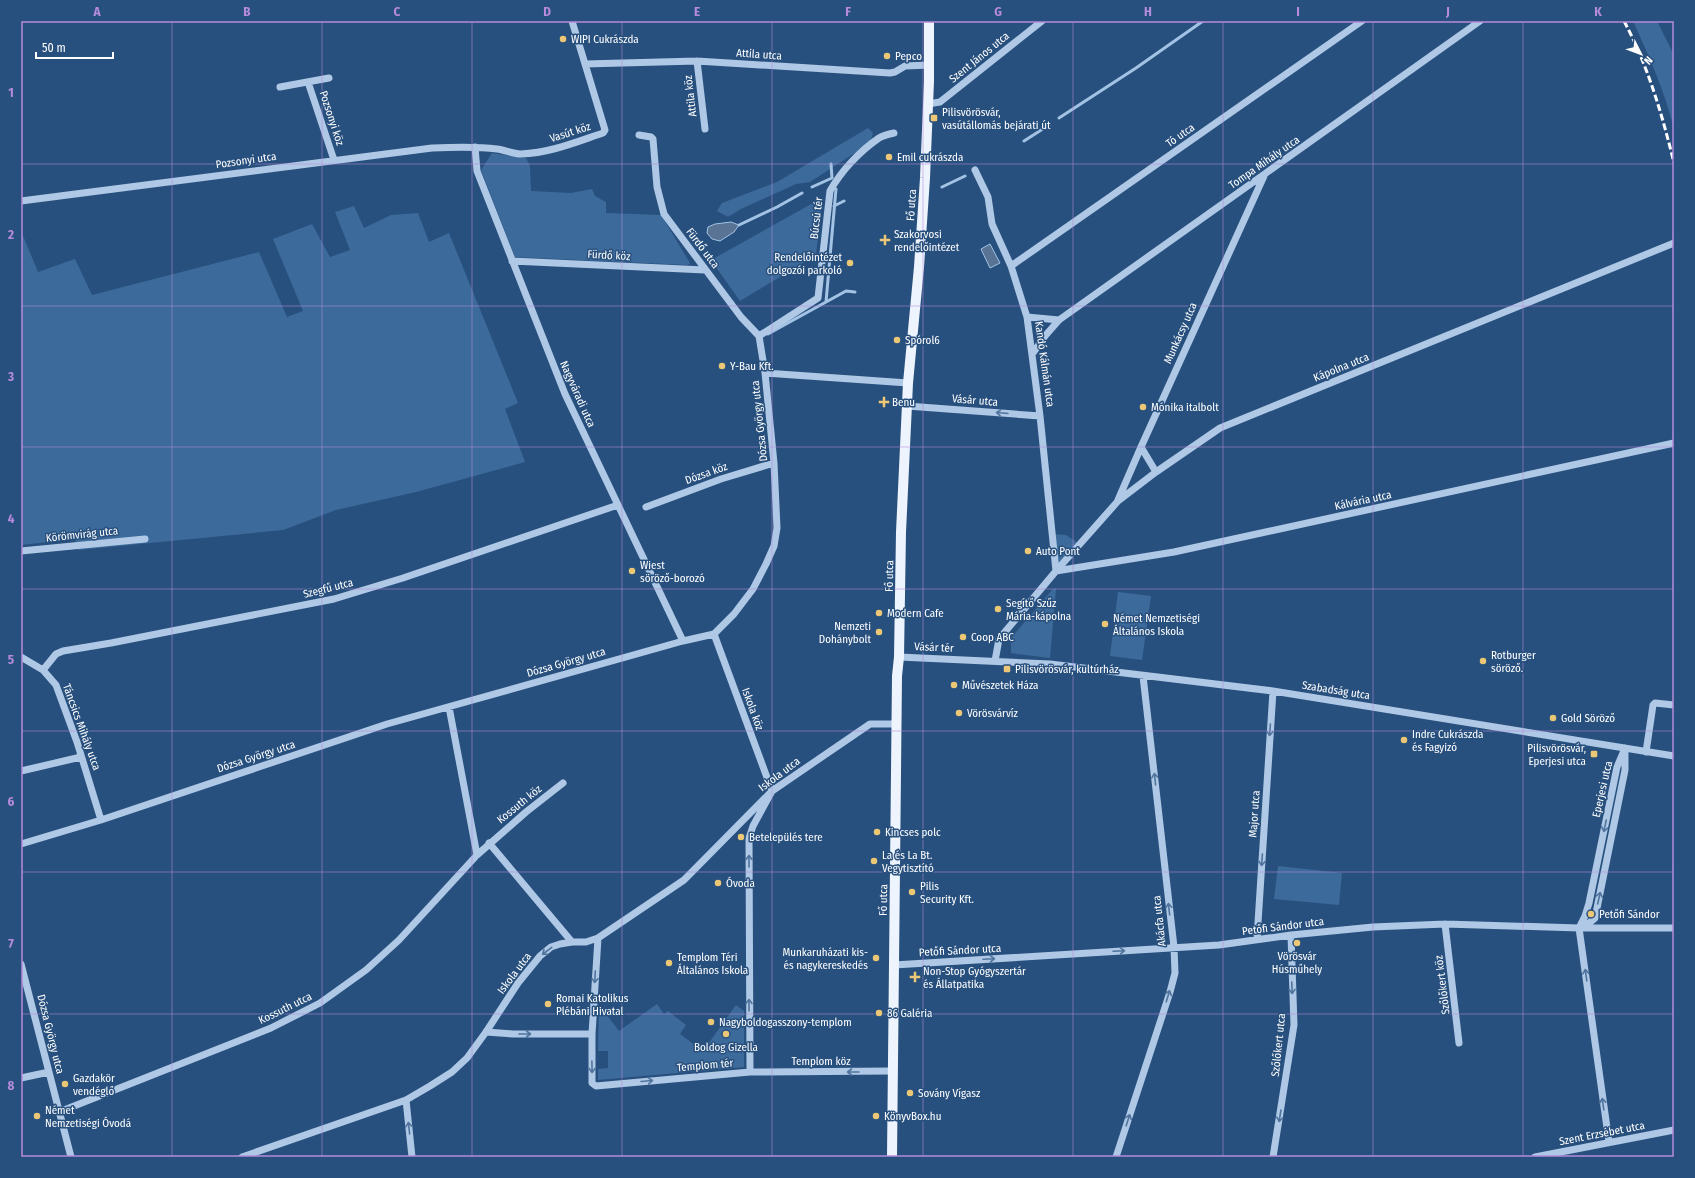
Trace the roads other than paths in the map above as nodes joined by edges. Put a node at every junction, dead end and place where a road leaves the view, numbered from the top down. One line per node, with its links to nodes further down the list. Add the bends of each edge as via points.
1 (572, 21): 7 (street, Vasút köz)
2 (929, 21): 8 (main road, Fő utca)
3 (1042, 21): 12 (street, Szent János utca, via 940,102)
4 (1362, 21): 23 (street, Tó utca)
5 (1480, 21): 19 (street, Tompa Mihály utca)
6 (697, 61): 7 (street, Attila utca); 8 (street, Attila utca, via 890,73 905,66); 13 (street, Attila köz)
7 (585, 64): 16 (street, Vasút köz, via 605,126 604,132 542,152 519,154)
8 (930, 65): 12 (main road, Fő utca)
9 (329, 78): 10 (street, Pozsonyi köz)
10 (308, 82): 11 (street, Pozsonyi köz); 17 (street, Pozsonyi köz)
11 (280, 88)
12 (928, 104): 30 (main road, Fő utca, via 919,267)
13 (705, 129)
14 (894, 132): 27 (street, Búcsú tér, via 880,137 848,165 830,192 818,298)
15 (639, 135): 24 (street, Fürdő utca, via 651,136 653,139 657,187 664,214)
16 (475, 147): 17 (street, Pozsonyi utca, via 432,148); 22 (street, Nagyváradi utca, via 477,171)
17 (334, 160): 20 (street, Pozsonyi utca)
18 (974, 170): 23 (street, Kandó Kálmán utca, via 988,198 992,224)
19 (1264, 176): 26 (street, Tompa Mihály utca); 34 (street, Munkácsy utca)
20 (21, 201)
21 (1674, 243): 36 (street, Kápolna utca, via 1220,428)
22 (512, 261): 24 (street, Fürdő köz); 38 (street, Nagyváradi utca, via 565,394)
23 (1011, 266): 25 (street, Kandó Kálmán utca)
24 (705, 270): 27 (street, Fürdő utca)
25 (1027, 317): 26 (street); 28 (street, Kandó Kálmán utca)
26 (1059, 320): 28 (street, Tompa Mihály utca)
27 (759, 336): 29 (street)
28 (1033, 353): 32 (street, Kandó Kálmán utca)
29 (765, 373): 30 (street, Dózsa György utca); 35 (street, Dózsa György utca)
30 (908, 383): 31 (main road, Fő utca)
31 (907, 406): 32 (street, Vásár utca, one-way to 31); 46 (main road, Fő utca)
32 (1040, 416): 42 (street, Kandó Kálmán utca)
33 (1674, 443): 42 (street, Kálvária utca, via 1174,552)
34 (1141, 448): 36 (street); 37 (street, Munkácsy utca)
35 (774, 462): 39 (street, Dózsa köz, via 721,478); 43 (street, Dózsa György utca, via 777,528 774,546 752,589 734,614)
36 (1156, 472): 37 (street, Kápolna utca)
37 (1118, 500): 42 (street, Kápolna utca)
38 (618, 505): 44 (street, Nagyváradi utca); 48 (street, Szegfű utca, via 334,599 63,651 56,654)
39 (646, 507)
40 (145, 539): 41 (street, Körömvirág utca)
41 (21, 551)
42 (1056, 571): 47 (street, via 999,639)
43 (714, 634): 44 (street, Dózsa György utca); 60 (street, Iskola köz)
44 (683, 641): 52 (street, Dózsa György utca)
45 (21, 657): 48 (street, Táncsics Mihály utca)
46 (899, 657): 47 (street, Vásár tér); 53 (main road, Fő utca)
47 (994, 661): 49 (street, Szabadság utca, via 1050,664)
48 (43, 670): 57 (street, Táncsics Mihály utca, via 56,686)
49 (1143, 676): 50 (street, Szabadság utca); 72 (street, Akácfa utca, one-way to 49)
50 (1273, 691): 54 (street, Szabadság utca); 70 (street, Major utca, one-way to 70)
51 (1674, 705): 55 (street, via 1653,705)
52 (449, 706): 61 (street, Dózsa György utca, via 387,724); 64 (street)
53 (896, 724): 60 (street, Iskola utca, via 870,724); 74 (main road, Fő utca)
54 (1625, 748): 55 (street, Szabadság utca); 66 (street, Eperjesi utca, via 1625,770 1594,918)
55 (1646, 752): 56 (street, Szabadság utca)
56 (1674, 756)
57 (81, 757): 58 (street); 61 (street, Táncsics Mihály utca)
58 (21, 771)
59 (563, 782): 62 (street, Kossuth köz)
60 (772, 790): 69 (street, Iskola utca, via 684,880); 80 (street, Templom tér, one-way to 60, via 749,838)
61 (101, 820): 63 (street, Dózsa György utca)
62 (489, 843): 64 (street, Kossuth utca); 71 (street)
63 (21, 844)
64 (477, 855): 83 (street, Kossuth utca, via 399,940 366,970 320,1003 271,1028)
65 (1445, 924): 66 (street, Petőfi Sándor utca); 68 (street, Petőfi Sándor utca); 77 (street, Szőlőkert köz)
66 (1579, 928): 67 (street, Petőfi Sándor utca); 85 (street, one-way to 66)
67 (1674, 928)
68 (1291, 934): 70 (street, Petőfi Sándor utca); 91 (street, Szőlőkert utca, one-way to 91, via 1294,1025)
69 (598, 938): 71 (street, Iskola utca, via 586,942); 76 (street, Templom tér, one-way to 76)
70 (1257, 938): 72 (street, Petőfi Sándor utca, via 1219,945)
71 (572, 942): 75 (street, Iskola utca, one-way to 75, via 551,947 540,956 518,983)
72 (1174, 947): 74 (street, Petőfi Sándor utca, one-way to 72); 90 (street, Akácfa utca, one-way to 72, via 1170,992 1175,973)
73 (21, 964): 79 (street, Dózsa György utca)
74 (894, 965): 78 (main road, Fő utca)
75 (486, 1032): 76 (street, one-way to 76); 82 (street, Iskola utca, via 467,1058 452,1072)
76 (592, 1034): 80 (street, Templom tér, one-way to 80, via 592,1083 596,1086)
77 (1459, 1043)
78 (892, 1071): 80 (street, Templom köz, one-way to 80); 89 (main road, Fő utca)
79 (49, 1072): 81 (street); 83 (street, Dózsa György utca)
80 (750, 1072)
81 (21, 1078)
82 (406, 1100): 87 (street, Iskola utca); 88 (street, one-way to 82)
83 (59, 1112): 86 (street, Dózsa György utca)
84 (1674, 1130): 85 (street, Szent Erzsébet utca)
85 (1608, 1142): 92 (street, Szent Erzsébet utca)
86 (71, 1157)
87 (242, 1157)
88 (412, 1157)
89 (892, 1157)
90 (1116, 1157)
91 (1274, 1157)
92 (1535, 1157)

